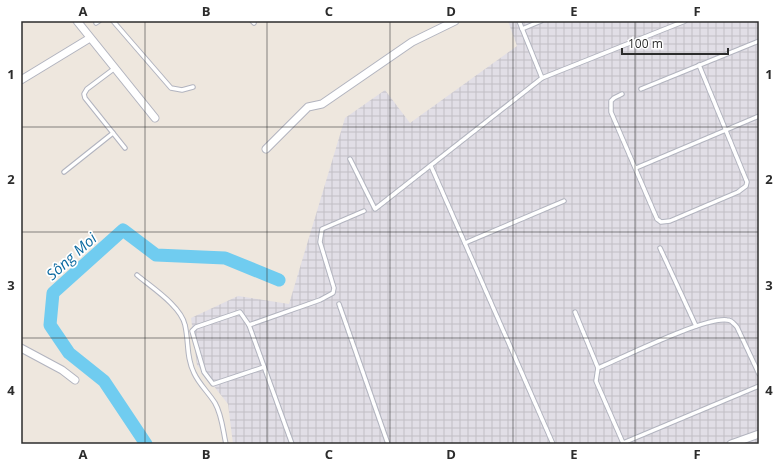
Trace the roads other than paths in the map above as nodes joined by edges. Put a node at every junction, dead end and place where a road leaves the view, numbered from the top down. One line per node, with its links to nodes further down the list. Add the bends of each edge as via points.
1 (77, 21): 9 (street)
2 (113, 21): 15 (lane, via 171,88 182,90)
3 (456, 21): 23 (street, via 412,42 322,104 308,107)
4 (519, 21): 8 (lane)
5 (541, 21): 8 (lane)
6 (684, 21): 7 (lane)
7 (674, 23): 14 (lane)
8 (522, 28): 14 (lane)
9 (90, 38): 12 (street); 13 (street)
10 (759, 41): 11 (lane)
11 (699, 65): 16 (lane); 20 (lane)
12 (115, 68): 19 (street); 21 (lane, via 84,94)
13 (22, 76)
14 (542, 78): 25 (lane)
15 (193, 87)
16 (640, 89)
17 (622, 94): 26 (lane, via 614,98 610,106)
18 (759, 116): 20 (lane)
19 (155, 118)
20 (726, 130): 26 (lane); 26 (lane, via 747,182 746,186 738,192 670,221 661,222 657,219)
21 (113, 133): 22 (lane); 27 (lane)
22 (125, 148)
23 (266, 150)
24 (350, 159): 25 (lane, via 375,209)
25 (431, 166): 30 (lane)
26 (636, 168)
27 (64, 172)
28 (564, 201): 30 (lane)
29 (364, 211): 35 (lane, via 322,229 320,242 334,288 333,293)
30 (465, 243): 47 (lane)
31 (660, 248): 36 (lane)
32 (137, 275): 44 (lane, via 183,318 189,362 215,403)
33 (339, 304): 46 (lane)
34 (575, 312): 39 (lane)
35 (249, 325): 38 (lane); 38 (lane, via 240,312 192,330 204,372 213,384)
36 (696, 326): 39 (lane); 40 (lane, via 718,320 732,321)
37 (21, 348): 41 (street)
38 (264, 367): 45 (lane)
39 (598, 368): 42 (lane, via 596,381 623,443)
40 (759, 374)
41 (75, 380)
42 (759, 386)
43 (759, 434): 48 (street)
44 (226, 444)
45 (292, 444)
46 (388, 444)
47 (553, 444)
48 (731, 444)

